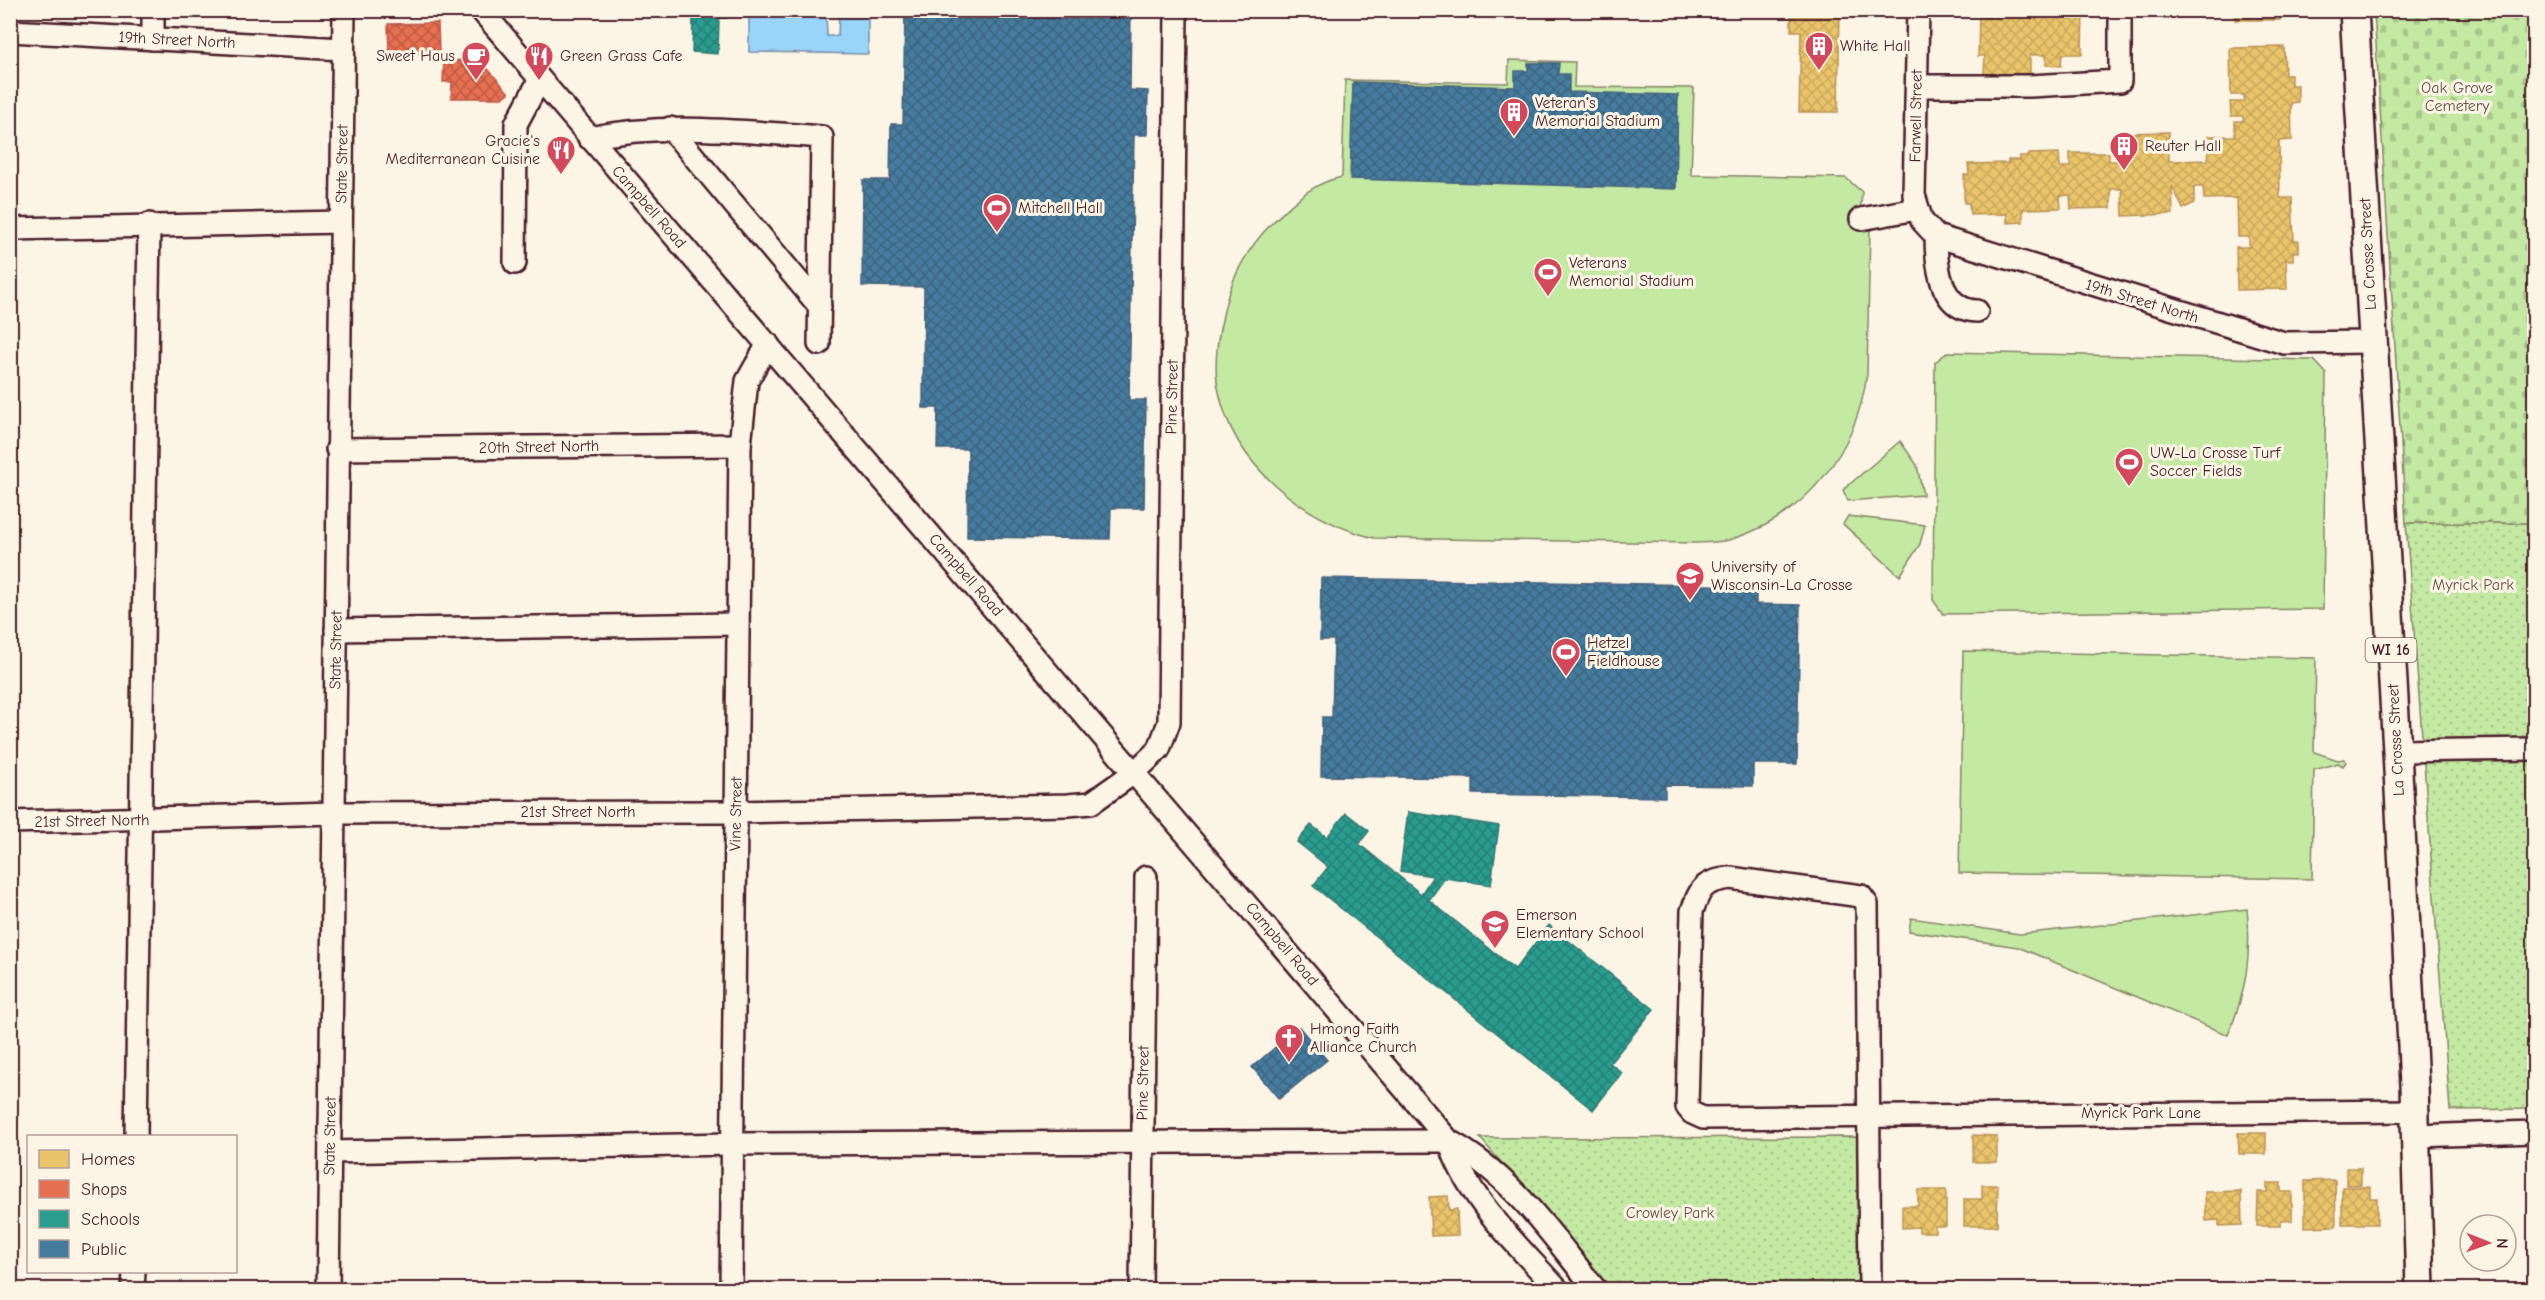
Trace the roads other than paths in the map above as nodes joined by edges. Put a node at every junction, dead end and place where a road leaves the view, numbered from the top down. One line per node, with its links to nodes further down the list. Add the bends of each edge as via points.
1 (153, 10): 9 (street)
2 (344, 10): 10 (street, State Street)
3 (481, 10): 11 (street, Campbell Road)
4 (1176, 10): 32 (street, Pine Street, via 1169,722 1159,749)
5 (1918, 10): 12 (street, Farwell Street)
6 (2120, 10): 12 (street, via 2120,81)
7 (2354, 10): 23 (main road, La Crosse Street / WI 16)
8 (10, 31): 9 (street, 19th Street North)
9 (153, 39): 10 (street, 19th Street North)
10 (343, 49): 16 (street, State Street)
11 (539, 81): 14 (street, Campbell Road); 20 (street, via 516,124)
12 (1917, 86): 17 (street, Farwell Street, via 1914,195)
13 (670, 128): 14 (street); 21 (street); 21 (street, via 822,136)
14 (589, 138): 24 (street, Campbell Road)
15 (1861, 219): 17 (street)
16 (341, 222): 18 (street); 27 (street, State Street)
17 (1925, 222): 22 (street, Farwell Street, via 1944,289 1954,305 1965,311); 23 (street, 19th Street North, via 2284,343)
18 (149, 224): 19 (street); 35 (street)
19 (10, 229)
20 (515, 262)
21 (820, 307): 25 (street)
22 (1977, 311)
23 (2373, 342): 31 (main road, La Crosse Street / WI 16)
24 (768, 344): 26 (street, Vine Street, via 747,381); 32 (street, Campbell Road)
25 (819, 344)
26 (740, 445): 27 (street, 20th Street North); 28 (street, Vine Street)
27 (338, 449): 29 (street, State Street)
28 (738, 624): 29 (street); 33 (street, Vine Street)
29 (336, 630): 34 (street, State Street)
30 (2533, 747): 31 (street)
31 (2397, 751): 39 (main road, La Crosse Street / WI 16)
32 (1136, 772): 33 (street, 21st Street North, via 1091,803); 42 (street, Campbell Road)
33 (736, 812): 34 (street, 21st Street North); 44 (street, Vine Street)
34 (334, 813): 35 (street, 21st Street North); 45 (street, State Street)
35 (141, 820): 36 (street, 21st Street North); 41 (street)
36 (10, 822)
37 (1146, 877): 43 (street, Pine Street)
38 (1867, 1114): 38 (street, Myrick Park Lane, via 1867,904 1861,896 1730,878 1710,881 1700,891 1692,911 1687,1107 1703,1118); 39 (street, Myrick Park Lane); 53 (street)
39 (2416, 1123): 40 (street, Myrick Park Lane); 54 (main road, La Crosse Street / WI 16)
40 (2535, 1132)
41 (136, 1135)
42 (1449, 1141): 43 (street); 51 (street, Campbell Road, via 1469,1184); 52 (street, Campbell Road, via 1508,1182)
43 (1142, 1142): 44 (street); 50 (street, Pine Street)
44 (732, 1144): 45 (street); 49 (street, Vine Street)
45 (330, 1152): 48 (street, State Street)
46 (134, 1273): 47 (street)
47 (134, 1290)
48 (328, 1290)
49 (730, 1290)
50 (1141, 1290)
51 (1558, 1290)
52 (1596, 1290)
53 (1870, 1290)
54 (2420, 1290)

